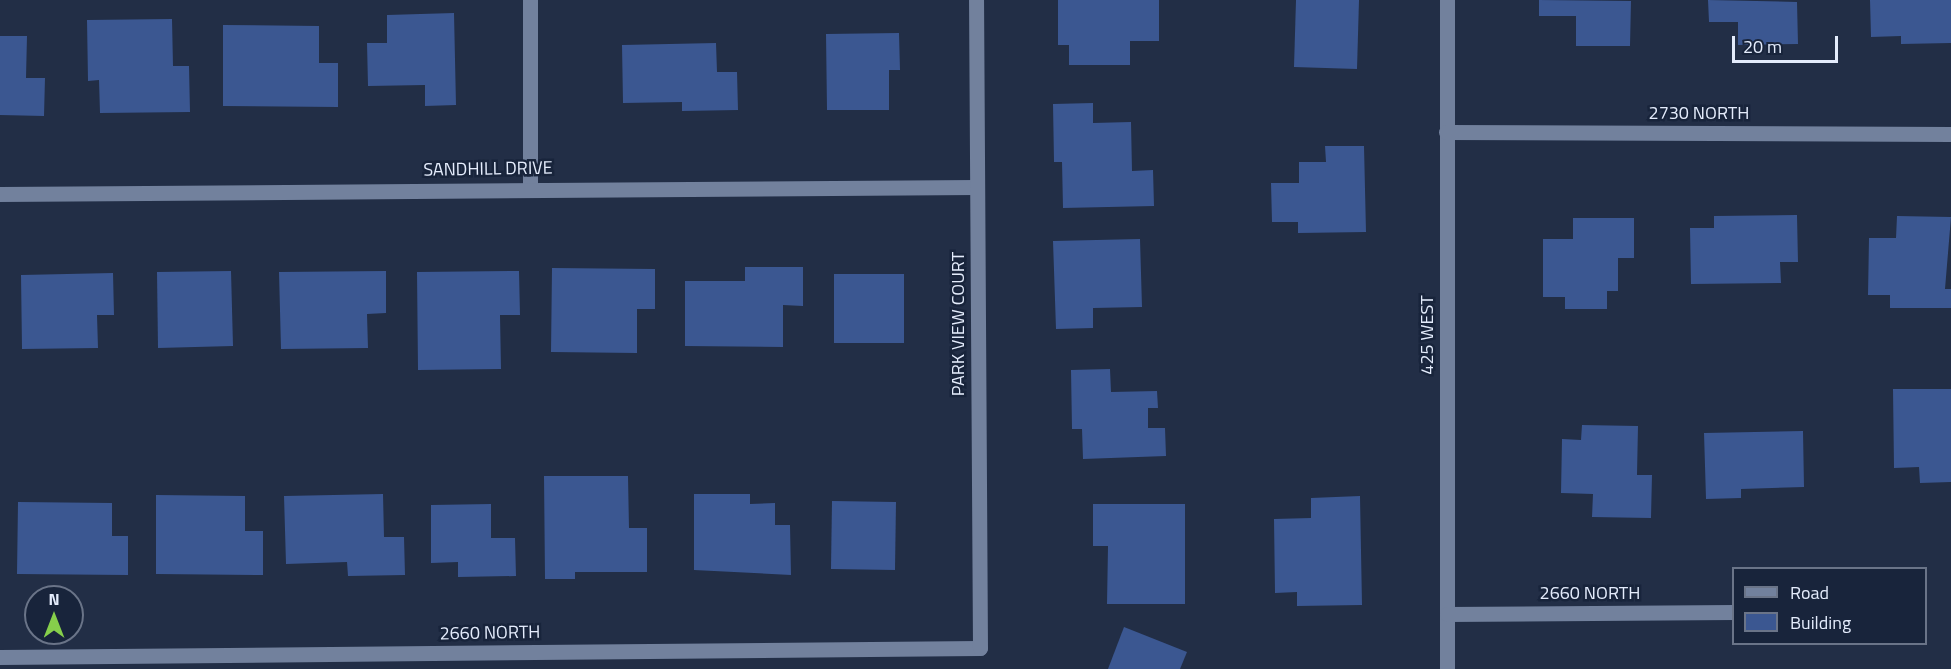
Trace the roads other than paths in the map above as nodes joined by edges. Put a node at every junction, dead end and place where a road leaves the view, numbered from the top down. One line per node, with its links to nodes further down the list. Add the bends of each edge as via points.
1 (530, 0): 7 (street)
2 (976, 0): 6 (street, PARK VIEW COURT)
3 (1447, 0): 4 (street, 425 WEST)
4 (1446, 132): 5 (street, 2730 NORTH); 10 (street, 425 WEST)
5 (1951, 134)
6 (977, 187): 7 (street, SANDHILL DRIVE); 11 (street, PARK VIEW COURT)
7 (530, 188): 8 (street, SANDHILL DRIVE)
8 (0, 194)
9 (1732, 612): 10 (street, 2660 NORTH)
10 (1447, 614): 13 (street, 425 WEST)
11 (980, 648): 12 (street, 2660 NORTH)
12 (0, 657)
13 (1447, 669)

